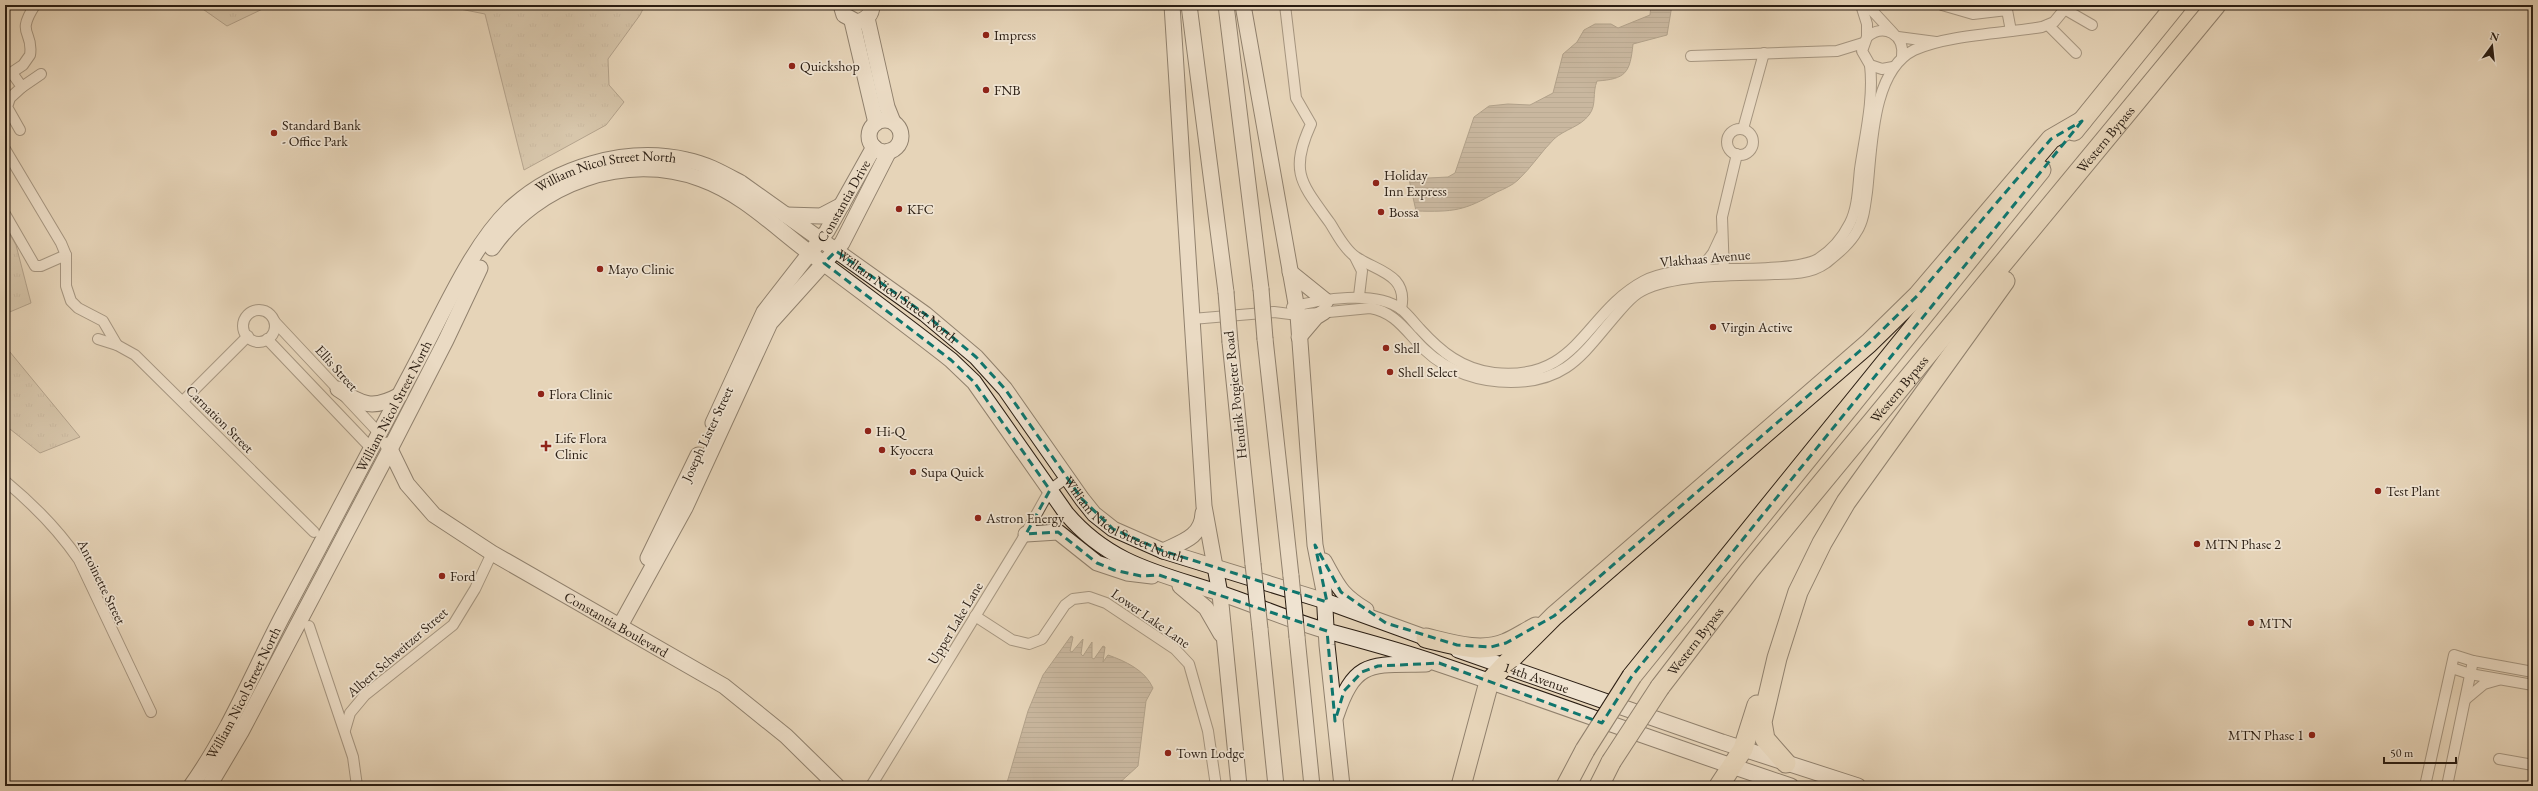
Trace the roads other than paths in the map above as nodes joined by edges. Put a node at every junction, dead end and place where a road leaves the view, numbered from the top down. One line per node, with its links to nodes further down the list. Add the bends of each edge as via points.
1 (34, 5): 30 (street, via 24,27 30,55)
2 (841, 5): 15 (main road, via 844,15)
3 (1172, 5): 60 (main road)
4 (1189, 5): 121 (main road, Hendrik Potgieter Road, bridge, via 1226,292)
5 (1226, 5): 122 (main road, bridge, via 1261,289)
6 (1243, 5): 53 (main road)
7 (1285, 5): 50 (street, via 1296,98 1311,124 1299,153 1303,183 1312,200)
8 (1860, 5): 20 (street, via 1867,24)
9 (1867, 5): 19 (street)
10 (1942, 5): 18 (street, via 1973,14 2007,10)
11 (2176, 5): 33 (highway, Western Bypass)
12 (2216, 5): 32 (highway, Western Bypass)
13 (2067, 7): 16 (street); 17 (street)
14 (870, 12): 15 (main road); 34 (main road, via 887,107)
15 (852, 21): 35 (main road)
16 (2048, 25): 18 (street, Vlakhaas Avenue); 23 (street)
17 (2092, 25)
18 (2011, 31): 21 (street, Vlakhaas Avenue)
19 (1896, 35): 20 (street, via 1879,30); 21 (street); 26 (street, via 1902,43)
20 (1865, 40): 22 (street); 27 (street, via 1862,51)
21 (1936, 42): 26 (street, Vlakhaas Avenue)
22 (1837, 51): 24 (street); 27 (street)
23 (2076, 53)
24 (1764, 54): 25 (street); 36 (street)
25 (1690, 56)
26 (1902, 57): 28 (street, Vlakhaas Avenue)
27 (1868, 62): 28 (street, via 1882,69); 54 (street, Vlakhaas Avenue, via 1870,95 1853,214 1847,228 1835,245 1816,260)
28 (1893, 67): 54 (street, Vlakhaas Avenue, via 1884,86 1878,109 1862,221 1849,243 1824,264 1807,271)
29 (41, 74): 31 (street)
30 (8, 75): 31 (street)
31 (22, 88): 37 (street, via 7,104)
32 (2124, 117): 95 (highway, via 1846,502 1801,586 1787,621); 126 (highway, Western Bypass, bridge, via 1754,565 1660,687 1610,762)
33 (2082, 121): 88 (highway, via 2051,139 1918,295 1869,343); 125 (highway, Western Bypass, bridge, via 1632,676 1585,750)
34 (893, 122): 35 (main road, via 881,120); 40 (main road, via 900,130 901,136 897,147)
35 (876, 123): 38 (main road, via 872,125 869,137)
36 (1743, 129): 41 (street, via 1734,130 1728,136 1728,145); 41 (street, via 1750,134 1752,147 1746,153)
37 (20, 130)
38 (874, 147): 40 (main road, via 885,152); 42 (main road, Constantia Drive)
39 (5, 149): 49 (street, via 37,200)
40 (890, 151): 47 (main road, Constantia Drive)
41 (1737, 154): 45 (street, via 1722,217)
42 (842, 205): 44 (main road, via 821,216); 46 (main road, Constantia Drive)
43 (5, 214): 49 (street, via 35,266 41,266)
44 (786, 215): 46 (main road, William Nicol Street North); 68 (main road, William Nicol Street North, via 741,183 713,168 688,160 650,156 626,157 579,168 554,178 509,210 486,239)
45 (1721, 235): 52 (street); 54 (street)
46 (821, 240): 47 (main road, William Nicol Street North); 48 (main road, Constantia Drive)
47 (836, 251): 51 (main road, Constantia Drive); 73 (main road, William Nicol Street North, via 924,314 976,357 1005,389)
48 (810, 253): 51 (main road, William Nicol Street North); 72 (main road, William Nicol Street North, via 742,201 702,179 682,173 637,168 602,173 566,186 548,195 515,221 501,235 487,256); 90 (main road, Joseph Lister Street, via 771,300 758,324)
49 (66, 255): 66 (street, via 66,286 71,301 78,308 103,321)
50 (1355, 257): 55 (street, via 1362,271); 57 (street, via 1390,274 1401,293)
51 (824, 263): 75 (main road, William Nicol Street North, via 951,360 974,382); 90 (main road, Joseph Lister Street, via 770,323 685,508)
52 (1700, 270): 54 (street, Vlakhaas Avenue); 57 (street, Vlakhaas Avenue, via 1668,273 1641,282 1621,296 1571,351 1536,370 1518,373 1493,372 1463,366 1433,344)
53 (1290, 272): 56 (main road); 58 (main road)
54 (1724, 273): 59 (street, Vlakhaas Avenue, via 1652,285 1628,300 1578,360 1564,370 1540,378 1513,382 1494,381 1459,373 1445,366 1426,351)
55 (1359, 296): 56 (street); 57 (street, via 1381,300)
56 (1325, 307): 58 (street); 59 (street, via 1380,309); 63 (main road)
57 (1401, 309): 59 (street)
58 (1297, 310): 60 (street); 63 (main road)
59 (1394, 317)
60 (1192, 319): 76 (main road)
61 (275, 322): 62 (street, Ellis Street, via 265,311 250,313 244,321); 65 (street, via 273,334); 67 (street, Ellis Street)
62 (248, 336): 65 (street, via 257,341); 69 (street)
63 (1299, 337): 79 (main road)
64 (98, 339): 66 (street, Carnation Street)
65 (267, 339): 71 (street, Ellis Street)
66 (117, 345): 69 (street, Carnation Street, via 135,356)
67 (338, 389): 68 (main road, via 358,401 373,404 387,402); 70 (street, Ellis Street)
68 (400, 395): 70 (main road, William Nicol Street North)
69 (184, 401): 77 (street, Carnation Street)
70 (379, 433): 71 (main road, William Nicol Street North); 72 (main road, Constantia Boulevard)
71 (370, 448): 72 (main road, Constantia Boulevard); 114 (main road, William Nicol Street North, via 225,729)
72 (390, 458): 81 (main road, Constantia Boulevard, via 407,484 434,515); 115 (main road, William Nicol Street North)
73 (1066, 478): 75 (street, Upper Lake Lane); 80 (main road, William Nicol Street North, via 1094,514 1113,529)
74 (5, 481): 106 (street, Antoinette Street, via 37,508 65,539 79,560)
75 (1050, 490): 78 (street, Upper Lake Lane); 83 (main road, William Nicol Street North, via 1078,527 1091,538 1104,548)
76 (1204, 506): 80 (main road, via 1202,526 1197,534); 82 (main road)
77 (314, 532)
78 (1026, 534): 83 (main road, via 1058,532 1103,566 1141,576); 87 (street, Upper Lake Lane)
79 (1315, 545): 86 (main road); 89 (main road, via 1341,592)
80 (1163, 551): 82 (main road, William Nicol Street North)
81 (492, 553): 90 (main road, Constantia Boulevard); 108 (street, Albert Schweitzer Street, via 476,589 453,625 365,695 350,712)
82 (1216, 568): 85 (main road); 86 (main road, 14th Avenue)
83 (1159, 574): 84 (main road, William Nicol Street North)
84 (1174, 580): 85 (main road, William Nicol Street North); 93 (main road, via 1206,608)
85 (1220, 594): 92 (main road, 14th Avenue); 93 (main road)
86 (1325, 601): 89 (main road, 14th Avenue); 92 (main road)
87 (975, 616): 118 (street, Upper Lake Lane); 119 (street, Lower Lake Lane, via 1012,640 1029,644 1042,639 1065,605 1073,599 1088,596 1106,603 1175,648 1189,664 1208,731)
88 (1554, 616): 94 (highway, via 1506,643 1491,648 1457,645); 98 (highway)
89 (1386, 623): 94 (main road, 14th Avenue)
90 (616, 624): 117 (main road, Constantia Boulevard, via 724,686 786,736)
91 (309, 626): 108 (street)
92 (1327, 631): 97 (main road, 14th Avenue); 107 (main road)
93 (1224, 638): 120 (main road)
94 (1426, 638): 98 (main road, 14th Avenue)
95 (1777, 658): 109 (highway, via 1763,685); 111 (highway, via 1764,714 1763,731 1768,744)
96 (2473, 661): 99 (street, via 2454,655); 100 (street); 101 (street)
97 (1438, 663): 103 (main road, 14th Avenue); 107 (main road, via 1378,666 1362,672 1344,691)
98 (1503, 667): 103 (highway); 109 (main road, 14th Avenue)
99 (2452, 668): 101 (street); 130 (street)
100 (2533, 672)
101 (2470, 674): 102 (street); 105 (street)
102 (2502, 679): 104 (street); 105 (street, via 2484,684)
103 (1489, 682): 113 (main road, 14th Avenue); 124 (highway)
104 (2533, 685)
105 (2466, 699): 131 (street)
106 (151, 712)
107 (1335, 721): 123 (main road)
108 (345, 730): 116 (street, via 355,766)
109 (1743, 749): 111 (main road, 14th Avenue); 113 (highway)
110 (2498, 759): 112 (street)
111 (1786, 763): 129 (main road, 14th Avenue)
112 (2533, 765)
113 (1733, 767): 127 (highway); 128 (main road, 14th Avenue)
114 (191, 786)
115 (209, 786)
116 (357, 786)
117 (837, 786)
118 (871, 786)
119 (1216, 786)
120 (1239, 786)
121 (1276, 786)
122 (1312, 786)
123 (1342, 786)
124 (1461, 786)
125 (1566, 786)
126 (1598, 786)
127 (1719, 786)
128 (1791, 786)
129 (1858, 786)
130 (2425, 786)
131 (2447, 786)

